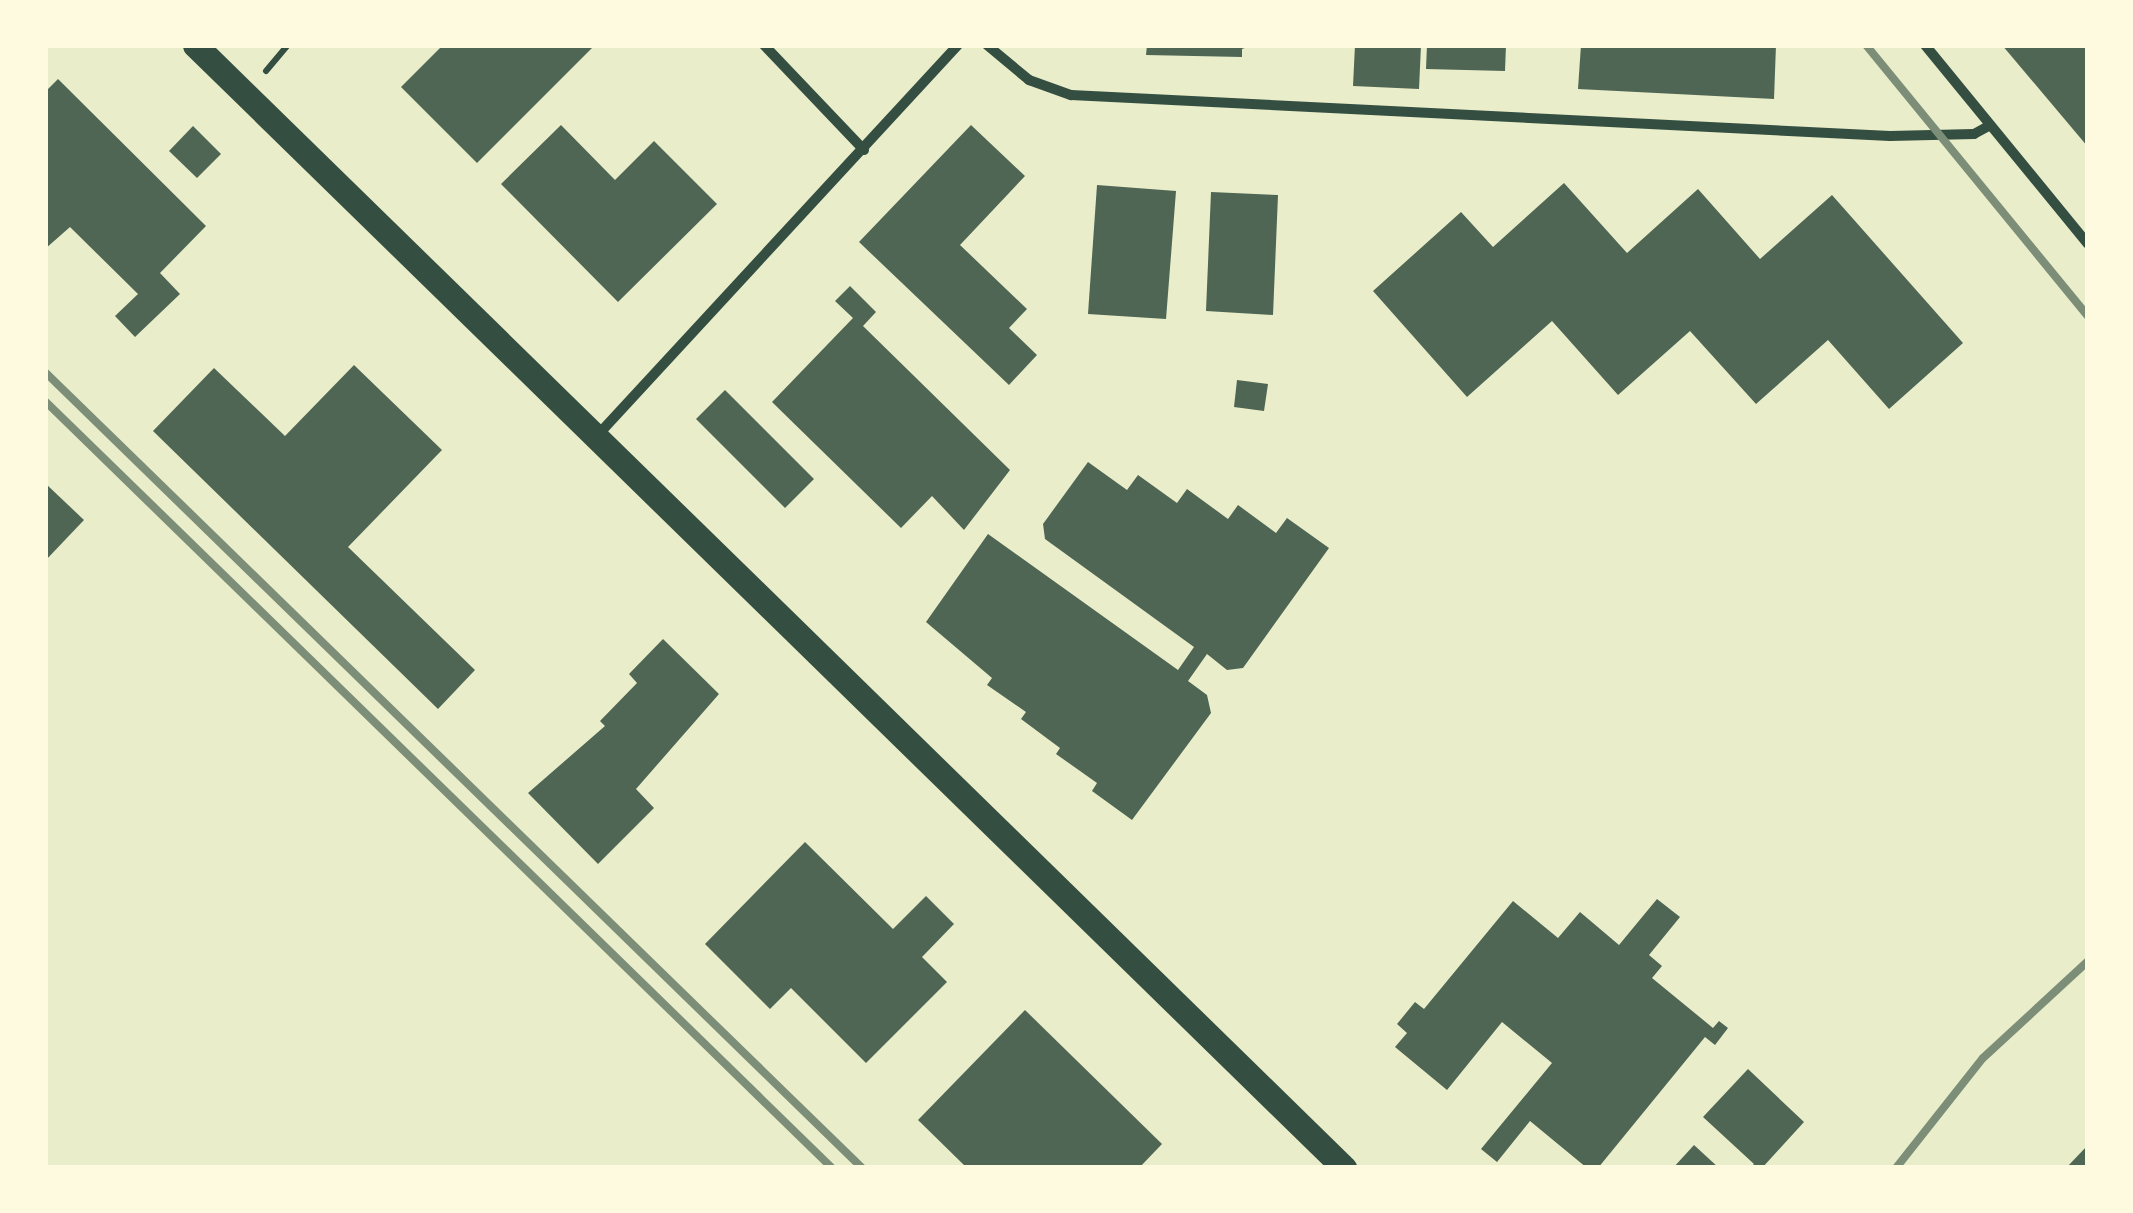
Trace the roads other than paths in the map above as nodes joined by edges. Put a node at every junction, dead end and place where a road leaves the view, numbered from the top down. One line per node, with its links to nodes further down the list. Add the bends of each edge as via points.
1 (195, 45): 9 (main road)
2 (764, 45): 7 (street)
3 (958, 45): 7 (street)
4 (987, 45): 6 (street, via 1029,80 1071,95 1890,136 1974,134)
5 (1925, 45): 6 (street)
6 (1990, 125): 8 (street)
7 (864, 150): 9 (street)
8 (2088, 244)
9 (596, 437): 10 (main road)
10 (1344, 1168)

